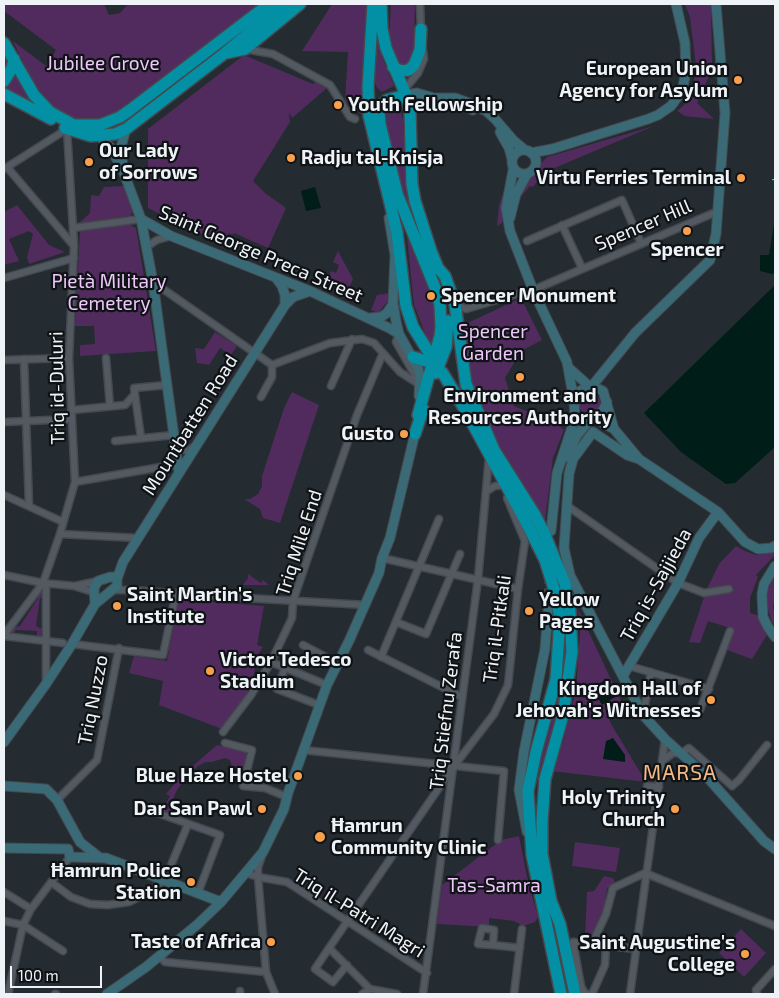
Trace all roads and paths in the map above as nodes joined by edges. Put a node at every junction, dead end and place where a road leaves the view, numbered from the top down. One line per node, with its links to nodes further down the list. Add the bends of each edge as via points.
1 (269, 4): 13 (highway, via 120,118 100,125 74,125 50,112 34,95)
2 (284, 4): 12 (highway)
3 (300, 4): 11 (highway)
4 (373, 4): 32 (highway, via 369,116)
5 (381, 4): 14 (highway, via 382,28)
6 (420, 4): 9 (street)
7 (676, 4): 26 (street, via 685,43 686,72 682,91 671,106 648,119)
8 (716, 4): 34 (street, via 725,114)
9 (420, 29): 14 (highway, via 420,50 414,65 401,71); 16 (street, via 424,59 418,73)
10 (4, 43): 13 (highway)
11 (245, 49): 12 (highway); 21 (street, via 273,54 330,85 350,117)
12 (225, 53): 23 (highway)
13 (14, 59): 15 (highway)
14 (393, 67): 16 (highway)
15 (4, 80)
16 (404, 90): 18 (highway); 19 (highway); 20 (highway, via 382,100); 24 (street, via 469,103 486,111)
17 (4, 94): 22 (highway)
18 (390, 99): 19 (highway, via 404,102); 20 (highway, via 382,104)
19 (410, 110): 24 (street, via 424,103 465,107 477,111); 45 (highway, via 414,201)
20 (379, 116): 33 (highway)
21 (355, 119)
22 (67, 129): 25 (highway); 28 (street); 38 (street, Triq id-Duluri)
23 (120, 132): 25 (highway); 30 (street)
24 (504, 134): 26 (street); 27 (street)
25 (100, 137): 30 (street, via 111,148)
26 (531, 155): 27 (street, via 518,151); 31 (street, via 533,170)
27 (512, 159): 29 (street)
28 (5, 168): 42 (street)
29 (513, 170): 31 (street); 36 (street, via 506,208)
30 (124, 172): 35 (street)
31 (527, 174): 36 (street, via 516,194)
32 (386, 188): 53 (highway, via 397,232); 54 (street, via 395,255)
33 (398, 196): 53 (highway, via 404,230); 63 (highway, via 438,295 441,327)
34 (716, 212): 41 (street, Spencer Hill); 71 (street, via 716,234 710,260 635,333)
35 (141, 219): 38 (street); 39 (street, Saint George Preca Street); 43 (street)
36 (509, 221): 50 (street, via 514,243)
37 (562, 226): 40 (street); 41 (street, via 622,200); 46 (street, Spencer Hill)
38 (73, 228): 42 (street, Triq id-Duluri)
39 (171, 236): 43 (street); 48 (street, Saint George Preca Street)
40 (526, 241)
41 (641, 243): 46 (street, Spencer Hill)
42 (74, 246): 44 (street, Triq id-Duluri)
43 (146, 247): 49 (street)
44 (74, 258): 47 (street); 65 (street, Triq id-Duluri)
45 (438, 268): 55 (highway); 58 (highway)
46 (582, 268): 50 (street, Spencer Hill)
47 (4, 278)
48 (276, 278): 51 (street, Saint George Preca Street); 56 (street, via 282,286)
49 (153, 282): 62 (street); 73 (street)
50 (533, 290): 70 (street)
51 (310, 291): 56 (street, Mountbatten Road, via 293,297); 57 (street, Saint George Preca Street)
52 (524, 292): 55 (street, via 466,309)
53 (405, 293): 63 (highway, via 412,327)
54 (393, 303): 57 (street, Saint George Preca Street, via 381,317); 59 (street)
55 (455, 304): 117 (highway, via 463,368 472,400 494,450 546,535)
56 (285, 305): 62 (street, Mountbatten Road)
57 (367, 318): 59 (street, Saint George Preca Street)
58 (448, 320): 63 (highway, via 442,349); 89 (highway, via 446,347)
59 (399, 334): 64 (street); 74 (street, via 396,342)
60 (352, 339): 61 (street, via 374,343); 69 (street, via 330,342); 75 (street)
61 (383, 353): 74 (street, via 400,372); 129 (street, Triq Mile End, via 357,415)
62 (254, 354): 69 (street); 93 (street, Mountbatten Road)
63 (431, 355): 64 (highway, via 423,360); 83 (highway)
64 (413, 357): 74 (street)
65 (69, 358): 67 (street); 82 (street, Triq id-Duluri)
66 (106, 358): 81 (street)
67 (24, 359): 68 (street); 87 (street)
68 (4, 360)
69 (272, 366): 78 (street, via 272,377)
70 (569, 368): 76 (street); 80 (street)
71 (606, 371): 76 (street); 79 (street)
72 (442, 372): 95 (highway)
73 (167, 385): 77 (street); 90 (street)
74 (420, 385): 83 (street)
75 (331, 386)
76 (590, 386): 79 (street, via 600,388); 80 (street, via 578,392)
77 (135, 391): 81 (street, via 125,405); 91 (street)
78 (261, 397)
79 (606, 398): 85 (street, via 604,411); 88 (street)
80 (574, 405): 85 (street, via 580,416); 107 (street, via 575,418 557,473)
81 (110, 406): 82 (street)
82 (72, 410): 84 (street, Triq id-Duluri)
83 (418, 414): 89 (street)
84 (72, 419): 87 (street); 98 (street, Triq id-Duluri)
85 (592, 419): 88 (street); 117 (street, via 577,435 567,455 563,474 558,546)
86 (4, 422): 87 (street)
87 (26, 422): 103 (street)
88 (614, 428): 96 (street)
89 (415, 434): 112 (street, via 390,538)
90 (174, 435): 91 (street); 94 (street)
91 (141, 438): 92 (street)
92 (116, 441)
93 (198, 443): 94 (street, via 188,451); 97 (street, Mountbatten Road)
94 (176, 448): 97 (street)
95 (488, 453): 99 (highway); 100 (street, Triq Stiefnu Zerafa)
96 (639, 459): 102 (street, via 593,432 573,460); 104 (street)
97 (178, 468): 98 (street); 109 (street, Mountbatten Road)
98 (75, 482): 106 (street, Triq id-Duluri)
99 (504, 486): 100 (street); 125 (street, Triq il-Pitkali, via 525,541); 178 (highway, via 545,560 560,618 556,680 528,792)
100 (487, 490): 118 (street, Triq Stiefnu Zerafa)
101 (4, 495): 103 (street)
102 (566, 504): 122 (street); 148 (street, via 564,548 570,575)
103 (29, 506): 106 (street)
104 (718, 512): 110 (street, via 752,547 764,549); 122 (street, Triq is-Sajjieda, via 699,538)
105 (438, 519): 114 (street)
106 (63, 522): 108 (street, Triq id-Duluri)
107 (552, 531)
108 (60, 534): 109 (street); 121 (street, Triq id-Duluri)
109 (138, 538): 120 (street, Mountbatten Road)
110 (775, 546)
111 (460, 554): 115 (street)
112 (382, 558): 114 (street); 131 (street)
113 (775, 566): 136 (street, via 762,594 763,617)
114 (419, 567): 115 (street); 133 (street)
115 (451, 573): 118 (street); 133 (street, via 426,634)
116 (4, 575): 121 (street)
117 (562, 575): 215 (highway, via 570,611 572,652 563,716 545,779 542,854)
118 (478, 579): 125 (street); 152 (street, Triq Stiefnu Zerafa)
119 (98, 581): 120 (street); 123 (street); 126 (street)
120 (115, 582): 127 (street, via 130,590); 128 (street)
121 (44, 583): 123 (street); 135 (street); 137 (street)
122 (678, 583): 124 (street, via 704,593); 145 (street, Triq is-Sajjieda)
123 (74, 586): 126 (street)
124 (729, 588)
125 (518, 589): 164 (street, Triq il-Pitkali, via 508,685 494,714)
126 (93, 592): 128 (street); 130 (street)
127 (176, 593): 129 (street); 140 (street, via 164,654)
128 (104, 596): 130 (street)
129 (293, 601): 131 (street); 143 (street, Triq Mile End, via 292,618)
130 (95, 604): 138 (street)
131 (366, 605): 144 (street)
132 (548, 611): 178 (street, via 545,650 519,790)
133 (396, 622): 142 (street)
134 (730, 631): 151 (street)
135 (4, 636): 137 (street)
136 (775, 637)
137 (46, 641): 138 (street); 149 (street)
138 (68, 644): 140 (street); 149 (street)
139 (303, 645): 144 (street)
140 (119, 648): 169 (street, Triq Nuzzo, via 97,760)
141 (368, 650): 142 (street)
142 (381, 657): 152 (street)
143 (271, 662): 146 (street); 156 (street, Triq Mile End)
144 (338, 663): 150 (street)
145 (629, 666): 147 (street); 148 (street, Triq is-Sajjieda)
146 (285, 668): 150 (street); 153 (street, via 277,689)
147 (651, 672): 151 (street); 155 (street)
148 (623, 676): 155 (street)
149 (46, 684): 158 (street)
150 (326, 686): 153 (street)
151 (709, 689): 154 (street)
152 (462, 697): 164 (street, Triq Stiefnu Zerafa)
153 (319, 705): 161 (street)
154 (700, 710)
155 (642, 715): 157 (street)
156 (223, 732)
157 (665, 739): 162 (street); 163 (street)
158 (4, 742)
159 (225, 743): 168 (street, via 252,750 242,786 265,788)
160 (767, 745): 162 (street, via 732,786 688,748)
161 (303, 750): 164 (street); 168 (street)
162 (680, 754): 163 (street, via 673,753); 175 (street, via 708,777 764,841)
163 (662, 761): 167 (street)
164 (454, 766): 172 (street, via 504,771); 190 (street, Triq il-Pitkali); 205 (street, Triq Stiefnu Zerafa)
165 (4, 786): 169 (street, via 46,789)
166 (647, 786): 167 (street)
167 (658, 787): 181 (street)
168 (288, 797): 176 (street)
169 (57, 800): 173 (street)
170 (149, 810): 171 (street)
171 (188, 824): 183 (street); 186 (street, via 220,835)
172 (498, 840)
173 (80, 842): 177 (street, via 71,844); 179 (street)
174 (4, 848): 177 (street)
175 (775, 849)
176 (263, 852): 180 (street); 182 (street)
177 (69, 853): 179 (street); 184 (street)
178 (532, 855): 214 (highway)
179 (99, 857): 183 (street)
180 (246, 873): 182 (street, Triq il-Patri Magri); 187 (street)
181 (645, 873): 192 (street); 194 (street, via 613,888 606,914); 199 (street)
182 (258, 877): 190 (street, Triq il-Patri Magri, via 287,882); 204 (street)
183 (165, 880): 184 (street, via 129,902 108,905 90,904 71,897); 186 (street)
184 (51, 882): 188 (street)
185 (4, 892): 188 (street)
186 (198, 893): 187 (street)
187 (221, 902): 201 (street)
188 (31, 909): 191 (street)
189 (4, 921): 191 (street)
190 (347, 922): 197 (street, Triq il-Pitkali); 205 (street, Triq il-Patri Magri)
191 (23, 925): 200 (street); 207 (street)
192 (775, 926)
193 (522, 929): 198 (street)
194 (592, 944): 196 (street); 216 (street, via 573,942 581,986)
195 (493, 945): 198 (street)
196 (606, 945): 199 (street); 217 (street, via 605,965)
197 (329, 948): 202 (street); 202 (street, Triq il-Pitkali, via 315,968 333,982)
198 (520, 948): 213 (street)
199 (635, 949): 218 (street)
200 (63, 951)
201 (159, 956): 204 (street, via 165,962); 208 (street)
202 (347, 966): 206 (street)
203 (775, 969): 219 (street, via 756,990)
204 (266, 972): 209 (street)
205 (427, 972): 212 (street, Triq Stiefnu Zerafa)
206 (370, 989): 210 (street); 211 (street)
207 (8, 994)
208 (107, 994)
209 (275, 994)
210 (362, 994)
211 (397, 994)
212 (423, 994)
213 (514, 994)
214 (561, 994)
215 (575, 994)
216 (587, 994)
217 (592, 994)
218 (630, 994)
219 (757, 994)

